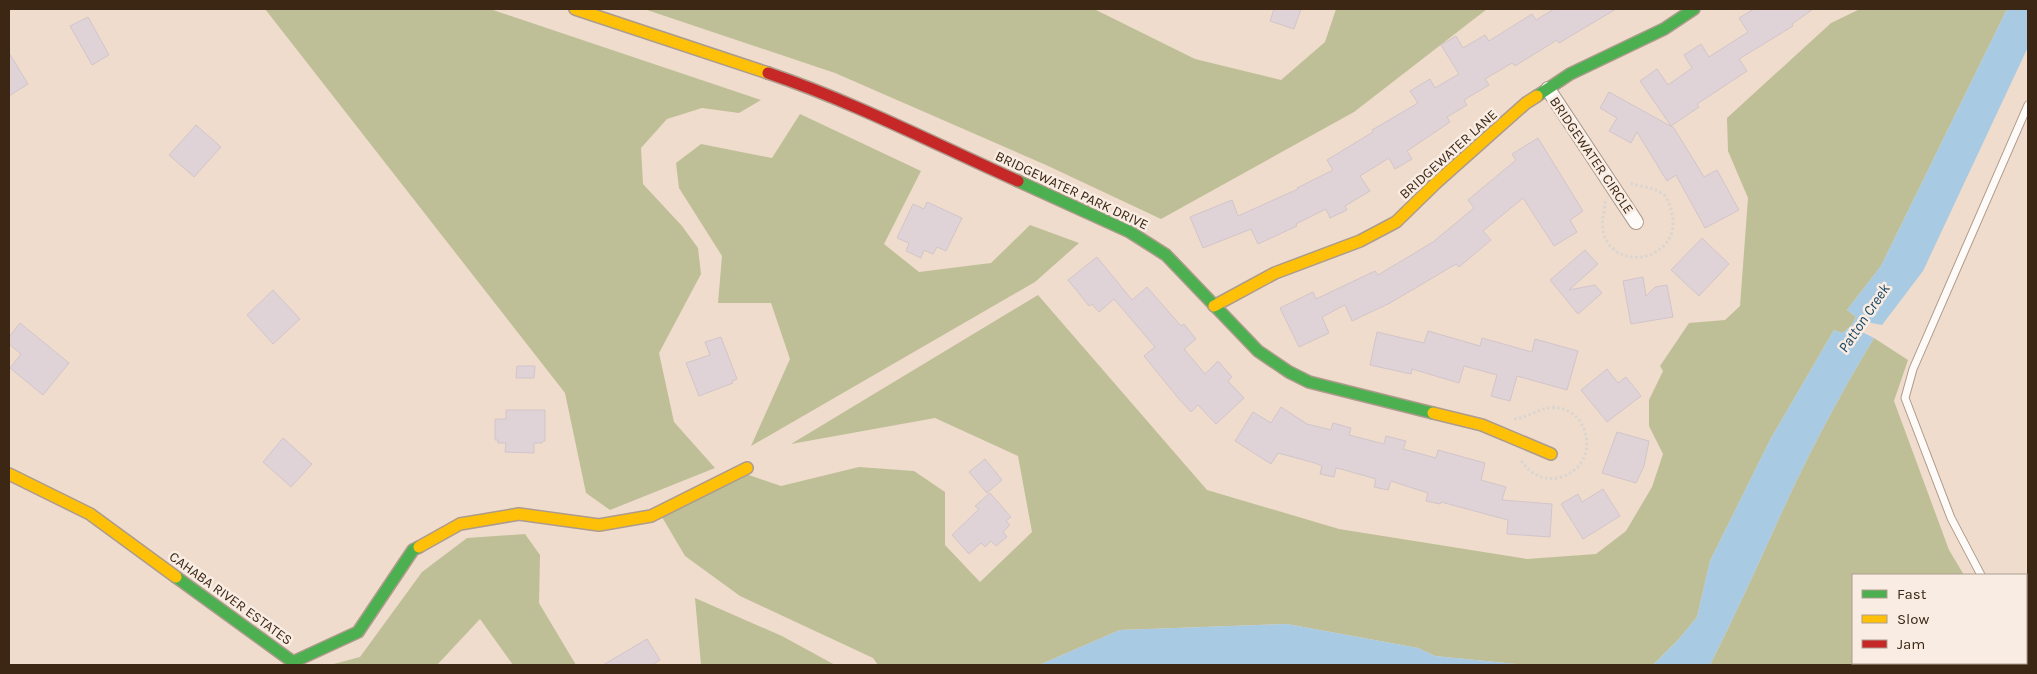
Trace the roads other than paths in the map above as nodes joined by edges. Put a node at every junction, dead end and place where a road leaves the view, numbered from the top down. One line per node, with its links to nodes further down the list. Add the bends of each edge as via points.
1 (574, 9): 6 (street, BRIDGEWATER PARK DRIVE, via 855,105 1060,199 1130,232 1166,255)
2 (1694, 9): 3 (street, BRIDGEWATER LANE, via 1664,29 1570,74)
3 (1548, 89): 5 (street, BRIDGEWATER CIRCLE); 6 (street, BRIDGEWATER LANE, via 1526,103 1396,222 1360,241 1275,273)
4 (2028, 104): 10 (lane, via 1913,369 1905,398 1951,518)
5 (1636, 222)
6 (1214, 306): 7 (street, BRIDGEWATER PARK DRIVE, via 1272,364 1309,382 1482,425)
7 (1551, 454)
8 (748, 468): 9 (street, CAHABA RIVER ESTATES, via 651,516 599,526 519,514 460,524 413,550 358,632 293,662 90,514)
9 (9, 474)
10 (1980, 574)

